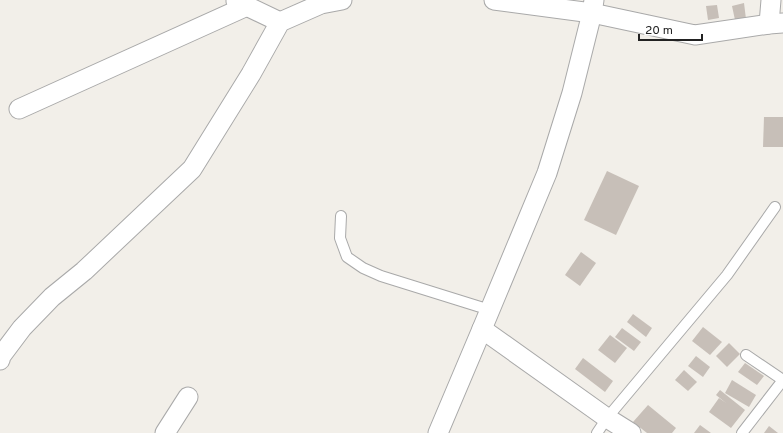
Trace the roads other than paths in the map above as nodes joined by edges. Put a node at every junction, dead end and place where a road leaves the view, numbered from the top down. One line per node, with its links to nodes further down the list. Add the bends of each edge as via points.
1 (342, 0): 6 (street, via 321,4)
2 (494, 0): 5 (street)
3 (771, 0): 7 (street)
4 (240, 3): 6 (street); 8 (street)
5 (593, 7): 7 (street, via 695,35); 11 (street, via 572,93 547,173)
6 (280, 22): 14 (street, via 251,74 192,168 52,298 22,328)
7 (776, 24)
8 (19, 109)
9 (775, 206): 17 (lane, via 727,275)
10 (341, 216): 11 (lane, via 340,238 347,256 362,268)
11 (490, 310): 12 (street)
12 (482, 329): 17 (street); 19 (street)
13 (746, 355): 15 (lane)
14 (0, 360)
15 (783, 380): 21 (lane)
16 (188, 397): 18 (street)
17 (602, 425): 20 (street)
18 (165, 433)
19 (438, 433)
20 (631, 433)
21 (742, 433)

